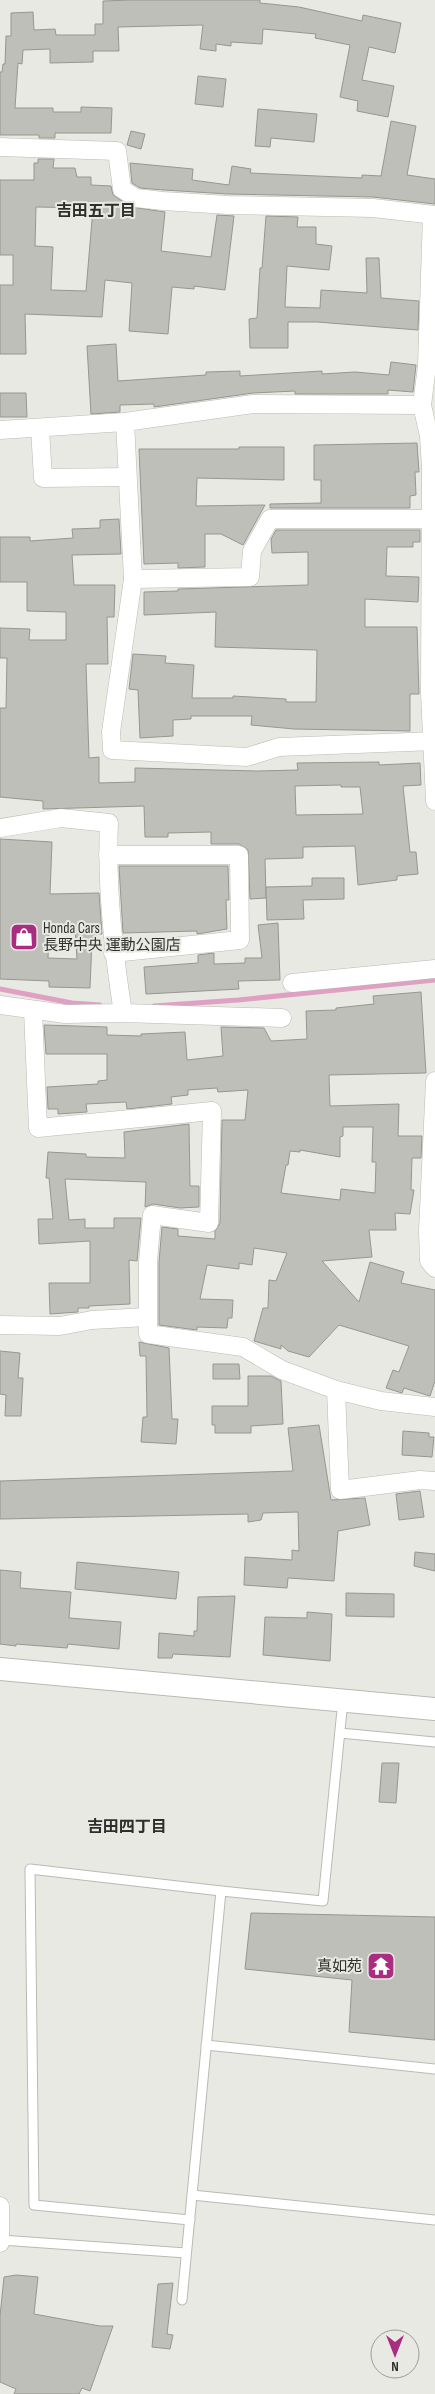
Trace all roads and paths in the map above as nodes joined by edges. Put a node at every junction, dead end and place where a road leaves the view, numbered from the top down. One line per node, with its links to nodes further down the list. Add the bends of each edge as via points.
1 (0, 147): 2 (street, via 117,151 122,189 136,198 228,205 373,208)
2 (434, 216): 3 (street, via 427,366)
3 (422, 405): 4 (street, via 253,404); 7 (street)
4 (125, 422): 5 (street); 8 (street)
5 (40, 429): 6 (street); 8 (street, via 42,478)
6 (0, 430)
7 (432, 436): 9 (street)
8 (127, 477): 11 (street)
9 (431, 519): 10 (street); 11 (street, via 270,519 252,551 250,577)
10 (434, 542): 12 (street)
11 (133, 579): 13 (street, via 111,732 112,750 247,757 280,747)
12 (433, 614): 13 (street)
13 (433, 741): 14 (street)
14 (435, 801)
15 (0, 828): 16 (street, via 60,818 109,823)
16 (108, 855): 17 (street); 17 (street, via 240,855 240,940)
17 (113, 953): 22 (street)
18 (435, 969): 19 (street)
19 (292, 983)
20 (0, 1005): 21 (street)
21 (33, 1010): 22 (street, via 65,1014); 26 (street, via 38,1128 212,1111 209,1223 152,1215)
22 (124, 1013): 23 (street)
23 (282, 1018)
24 (435, 1086): 25 (street, via 428,1231 429,1261)
25 (435, 1268)
26 (147, 1316): 27 (street, via 60,1326); 28 (street, via 148,1334 243,1347 282,1370)
27 (0, 1325)
28 (336, 1390): 29 (street, via 380,1401); 30 (street, via 340,1490)
29 (435, 1407)
30 (435, 1481)
31 (0, 1669): 32 (street)
32 (343, 1700): 33 (street); 34 (lane)
33 (435, 1709)
34 (340, 1732): 35 (lane); 36 (lane, via 323,1901)
35 (435, 1742)
36 (220, 1891): 37 (lane); 41 (lane, via 30,1869 34,2205)
37 (206, 2044): 38 (lane); 39 (lane)
38 (435, 2069)
39 (192, 2195): 41 (lane); 42 (lane)
40 (0, 2206): 43 (street)
41 (190, 2220): 44 (lane)
42 (435, 2220)
43 (0, 2241): 44 (lane)
44 (186, 2253): 45 (lane)
45 (182, 2300)

